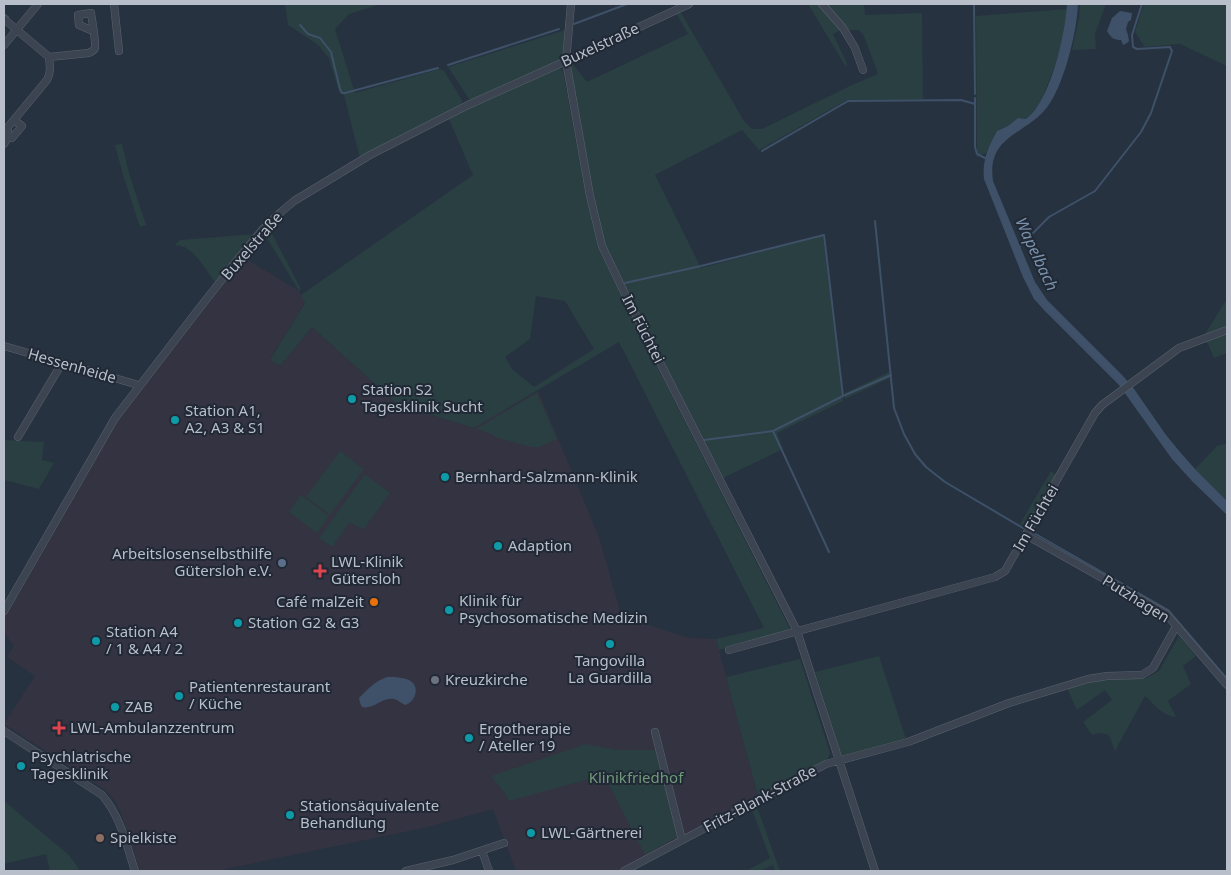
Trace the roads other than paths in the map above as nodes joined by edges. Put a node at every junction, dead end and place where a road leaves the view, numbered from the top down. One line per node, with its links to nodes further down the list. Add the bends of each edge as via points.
1 (38, 4): 7 (street)
2 (114, 4): 10 (street)
3 (571, 4): 12 (street, Im Füchtei)
4 (689, 4): 12 (street, Buxelstraße)
5 (822, 4): 13 (street, via 844,28)
6 (4, 19): 7 (street)
7 (17, 29): 9 (street); 11 (street)
8 (93, 31): 11 (street, via 93,51)
9 (4, 45)
10 (119, 52)
11 (49, 58): 14 (street, via 50,76 14,120 22,126 12,138)
12 (566, 61): 19 (street, Buxelstraße, via 468,105 370,155 280,212 238,259); 24 (street, Im Füchtei, via 602,246)
13 (863, 70)
14 (6, 132): 15 (street)
15 (4, 144)
16 (1227, 330): 21 (street, Im Füchtei, via 1179,348 1102,405)
17 (4, 346): 18 (street, Hessenheide)
18 (62, 363): 19 (street, Hessenheide); 20 (street)
19 (139, 387): 22 (street, Buxelstraße, via 115,418)
20 (18, 437)
21 (1026, 535): 23 (street, Putzhagen, via 1166,614); 24 (street, Im Füchtei, via 1005,571 995,577)
22 (4, 612)
23 (1178, 627): 26 (street, Putzhagen); 29 (street, via 1153,668 1142,675 1088,679 1009,703 908,742)
24 (797, 631): 25 (street, Im Füchtei); 29 (street, Im Füchtei)
25 (729, 650)
26 (1227, 685)
27 (4, 731): 34 (street, via 102,795 117,815)
28 (655, 732): 30 (street)
29 (839, 760): 30 (street, Fritz-Blank-Straße); 38 (street, Im Füchtei)
30 (682, 840): 37 (street, Fritz-Blank-Straße)
31 (504, 843): 32 (street)
32 (482, 851): 33 (street); 36 (street)
33 (440, 868): 35 (street)
34 (135, 871)
35 (406, 871)
36 (489, 871)
37 (624, 871)
38 (875, 871)

